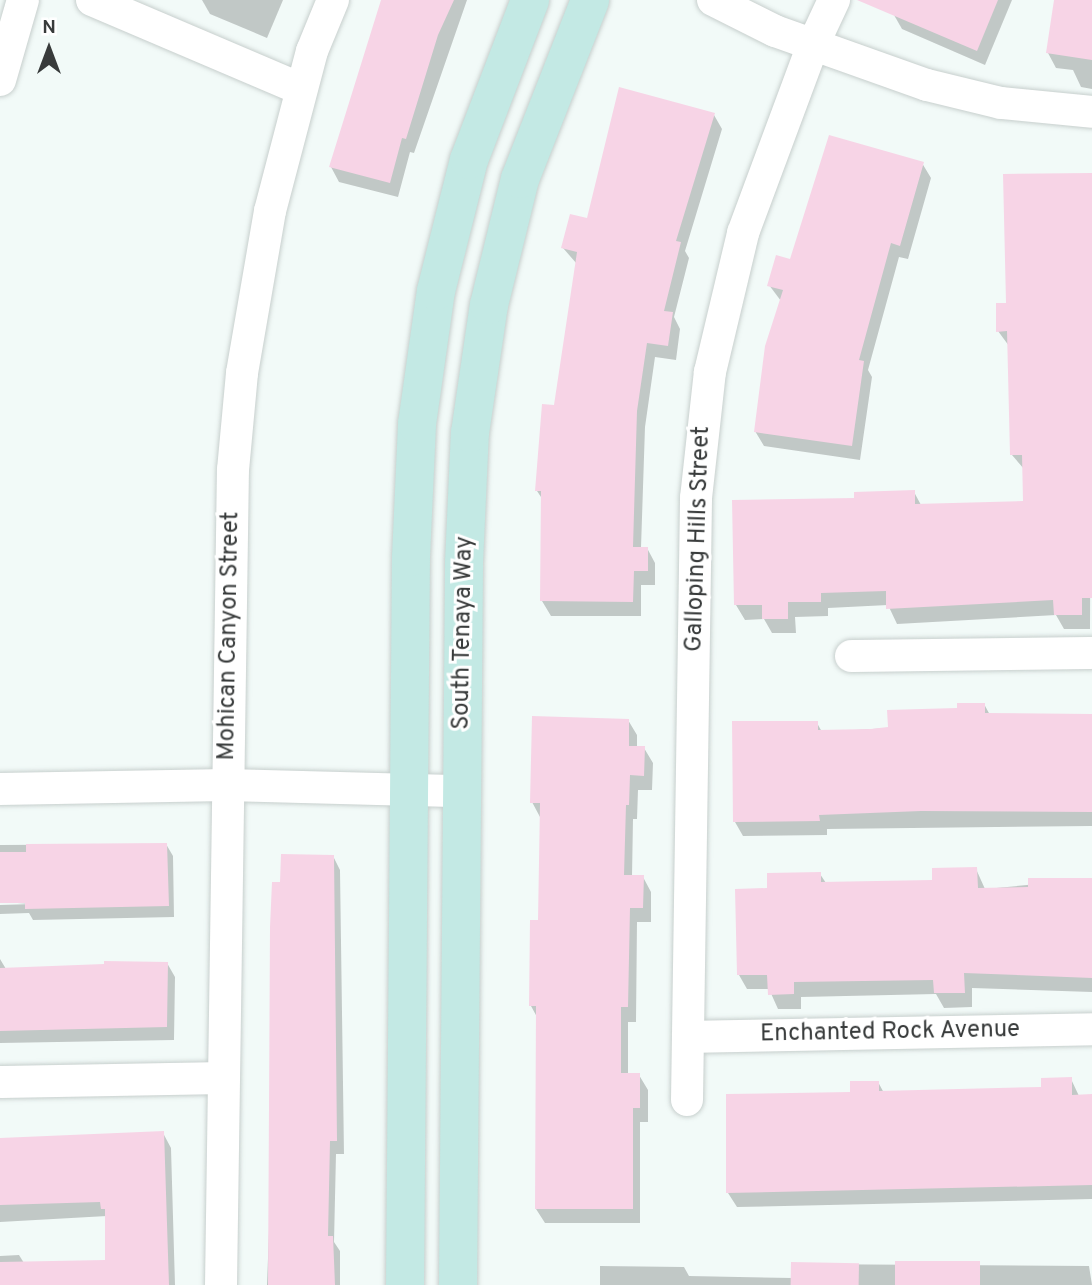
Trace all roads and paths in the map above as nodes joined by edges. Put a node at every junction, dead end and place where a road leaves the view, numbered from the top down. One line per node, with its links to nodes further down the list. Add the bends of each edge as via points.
1 (23, 0): 9 (street)
2 (92, 0): 10 (street)
3 (333, 0): 10 (street, Mohican Canyon Street)
4 (530, 0): 16 (street, via 470,160 436,291 417,424)
5 (590, 0): 17 (street, South Tenaya Way, via 520,179 489,305 470,433)
6 (713, 0): 8 (street)
7 (834, 0): 8 (street, Galloping Hills Street)
8 (813, 45): 11 (street, via 964,94); 19 (street, Galloping Hills Street, via 743,233 720,312 703,423 694,577)
9 (0, 80)
10 (301, 89): 14 (street, Mohican Canyon Street, via 257,276 242,373 233,470)
11 (1092, 112)
12 (1092, 653): 13 (street)
13 (850, 656)
14 (227, 785): 15 (street); 16 (street); 20 (street, Mohican Canyon Street)
15 (0, 789)
16 (409, 790): 17 (street); 24 (street)
17 (462, 791): 25 (street, South Tenaya Way)
18 (1092, 1029): 19 (street, Enchanted Rock Avenue)
19 (688, 1037): 22 (street, Galloping Hills Street)
20 (223, 1078): 21 (street); 23 (street, Mohican Canyon Street)
21 (0, 1082)
22 (687, 1100)
23 (221, 1285)
24 (405, 1285)
25 (458, 1285)

